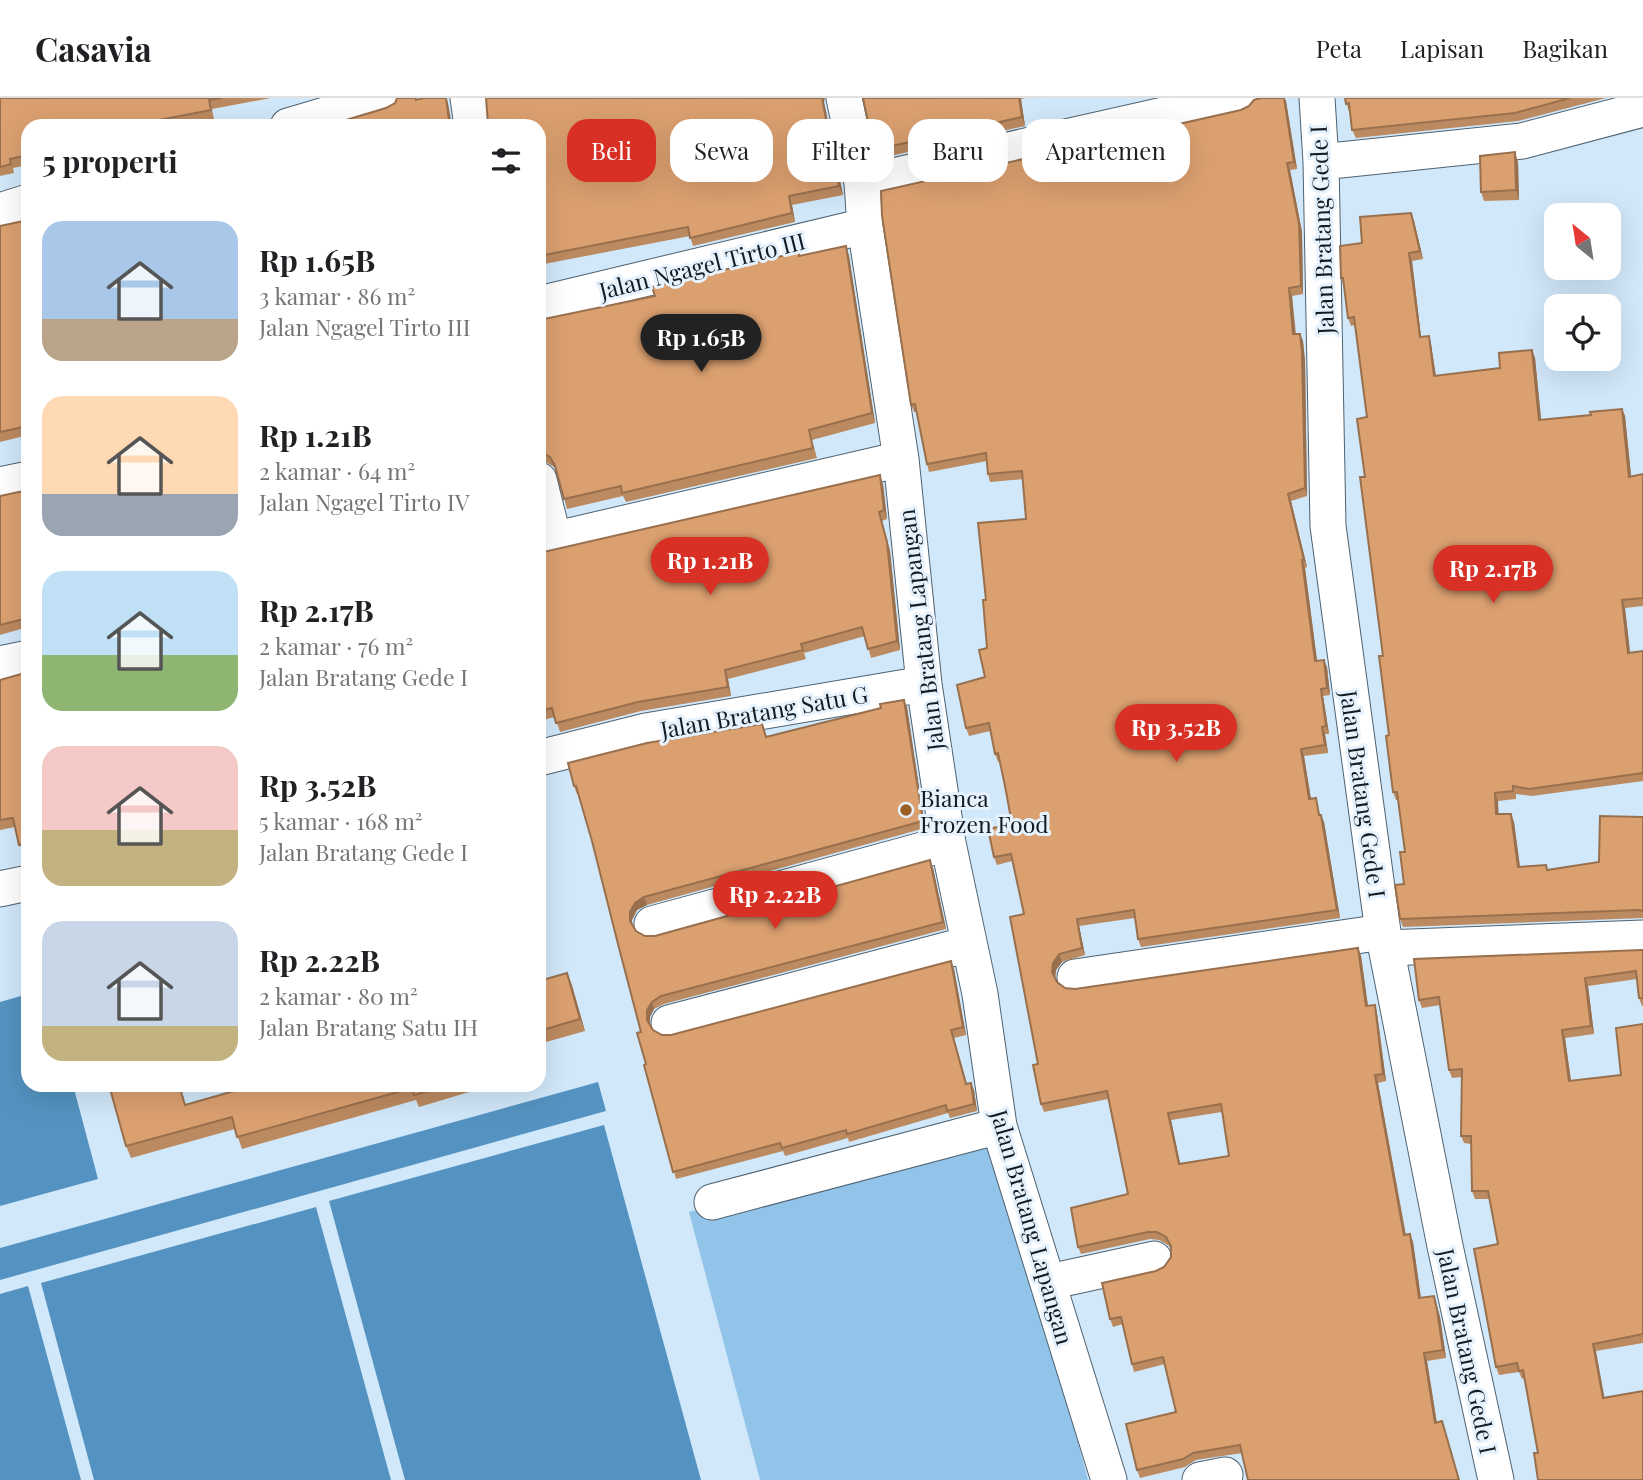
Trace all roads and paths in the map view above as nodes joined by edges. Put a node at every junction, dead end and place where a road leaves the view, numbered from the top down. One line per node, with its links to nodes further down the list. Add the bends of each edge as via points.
1 (383, 98): 7 (street)
2 (468, 98): 8 (street)
3 (844, 98): 10 (street, Jalan Bratang Lapangan)
4 (1239, 98): 10 (street)
5 (1317, 98): 9 (street, Jalan Bratang Gede I)
6 (1643, 108): 9 (street, via 1522,141)
7 (312, 119)
8 (471, 119)
9 (1321, 162): 28 (street, Jalan Bratang Gede I, via 1328,526)
10 (862, 183): 13 (street, Jalan Bratang Lapangan)
11 (21, 204): 12 (street)
12 (0, 211)
13 (865, 226): 14 (street, Jalan Ngagel Tirto III); 15 (street, Jalan Bratang Lapangan)
14 (546, 302)
15 (901, 459): 18 (street); 21 (street, Jalan Bratang Lapangan)
16 (21, 480): 17 (street)
17 (0, 485)
18 (546, 541)
19 (21, 660): 20 (street)
20 (0, 664)
21 (924, 684): 22 (street, Jalan Bratang Satu G, via 646,731); 23 (street, Jalan Bratang Lapangan)
22 (546, 756)
23 (948, 843): 26 (street); 29 (street, Jalan Bratang Lapangan)
24 (21, 885): 25 (street)
25 (0, 890)
26 (652, 924)
27 (1643, 938): 28 (street)
28 (1385, 940): 30 (street); 36 (street, Jalan Bratang Gede I)
29 (969, 944): 31 (street); 32 (street, Jalan Bratang Lapangan)
30 (1075, 977)
31 (669, 1023)
32 (999, 1126): 33 (street); 35 (street, Jalan Bratang Lapangan)
33 (712, 1202)
34 (1154, 1259): 35 (street)
35 (1049, 1282): 37 (street, Jalan Bratang Lapangan)
36 (1486, 1478)
37 (1109, 1480)

